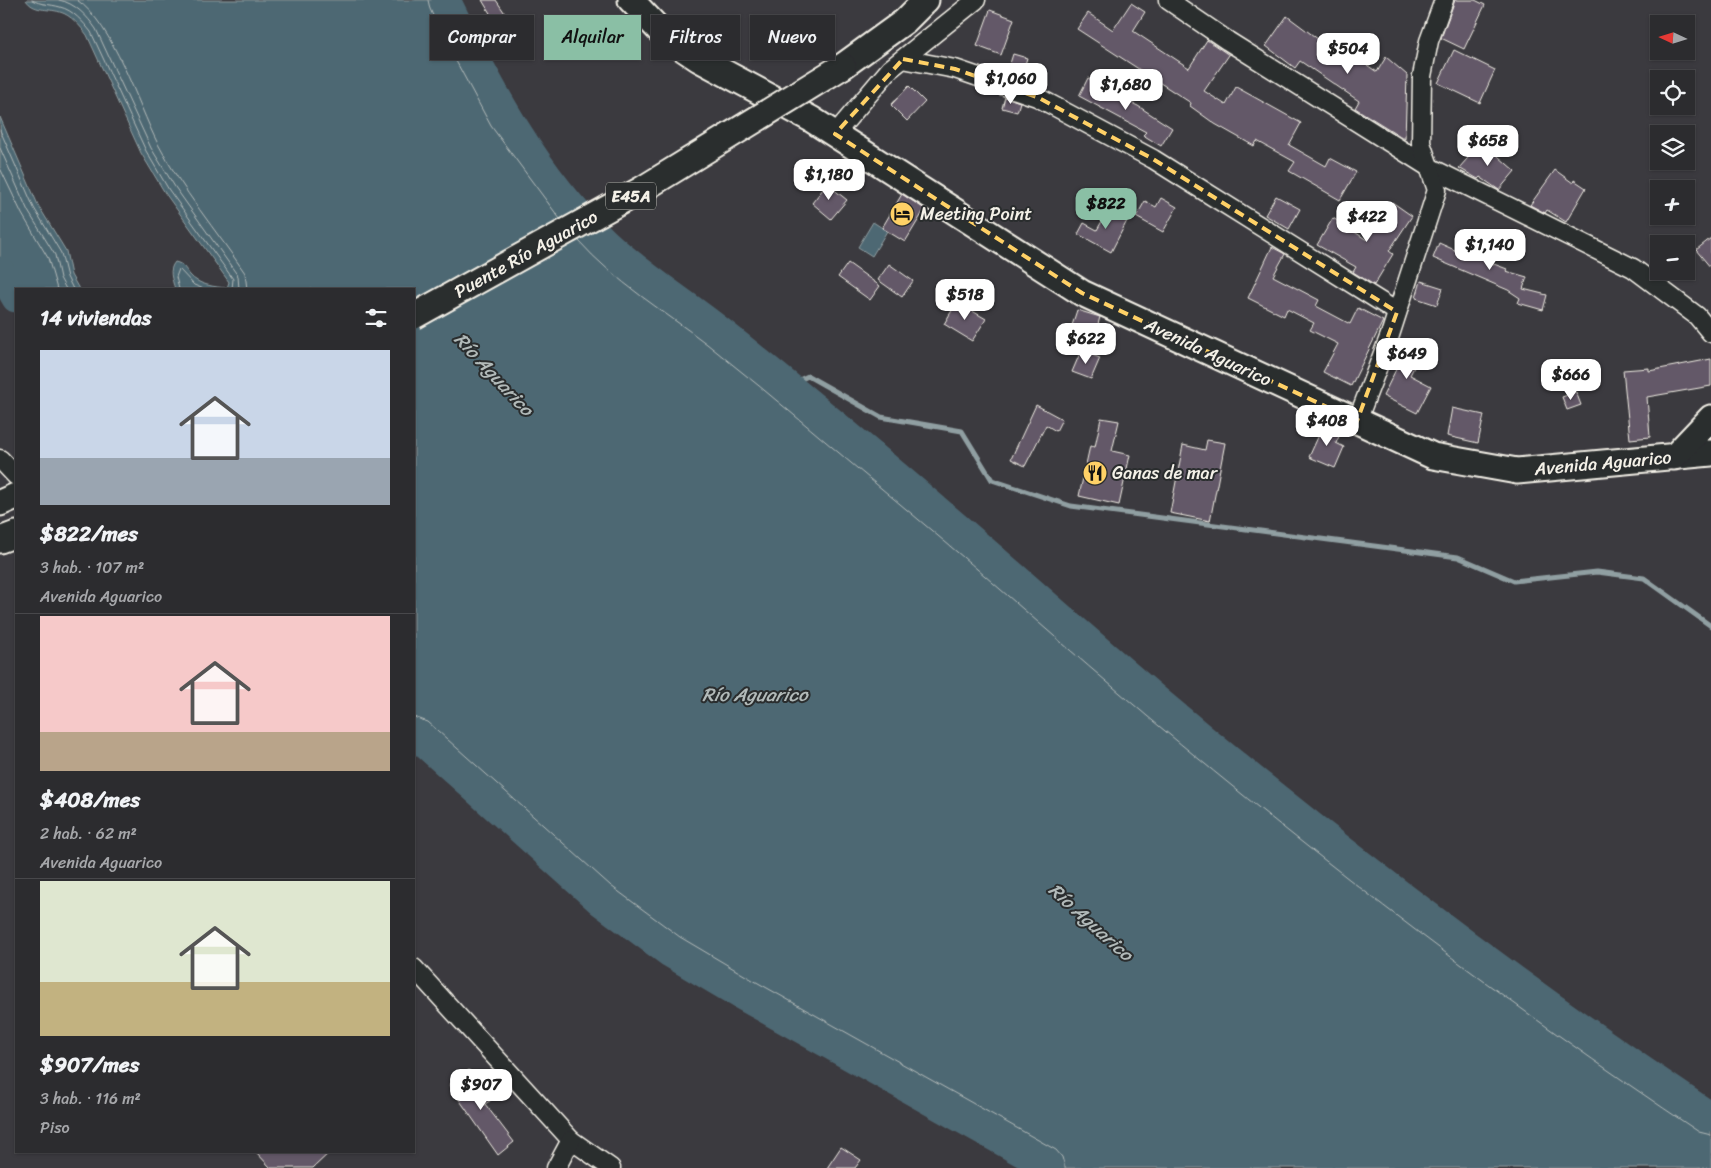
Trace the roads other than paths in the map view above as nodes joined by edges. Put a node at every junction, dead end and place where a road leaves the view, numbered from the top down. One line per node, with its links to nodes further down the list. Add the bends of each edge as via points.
1 (631, 0): 7 (highway, Avenida Aguarico, via 666,36 691,53)
2 (926, 0): 10 (highway, Puente Río Aguarico / E45A, bridge, via 905,21 843,66 641,190)
3 (976, 0): 6 (street)
4 (1168, 0): 8 (street)
5 (1441, 1): 8 (street, via 1422,76 1421,143)
6 (902, 59): 7 (street); 9 (street, via 955,69 1037,97 1153,159)
7 (835, 134): 13 (highway, Avenida Aguarico, via 1082,293)
8 (1427, 166): 9 (street, via 1437,190); 11 (street, via 1633,268 1697,316)
9 (1398, 312): 13 (street)
10 (415, 315)
11 (1711, 333)
12 (1711, 418): 15 (highway)
13 (1357, 421): 15 (highway, Avenida Aguarico, via 1433,456 1517,471)
14 (1711, 453): 15 (highway, Avenida Aguarico)
15 (1674, 456)
16 (0, 459): 17 (street)
17 (15, 475)
18 (15, 496): 19 (highway)
19 (0, 503)
20 (15, 534): 21 (highway)
21 (0, 540)
22 (415, 969): 23 (street)
23 (571, 1140): 24 (street); 25 (street)
24 (556, 1168)
25 (611, 1168)

